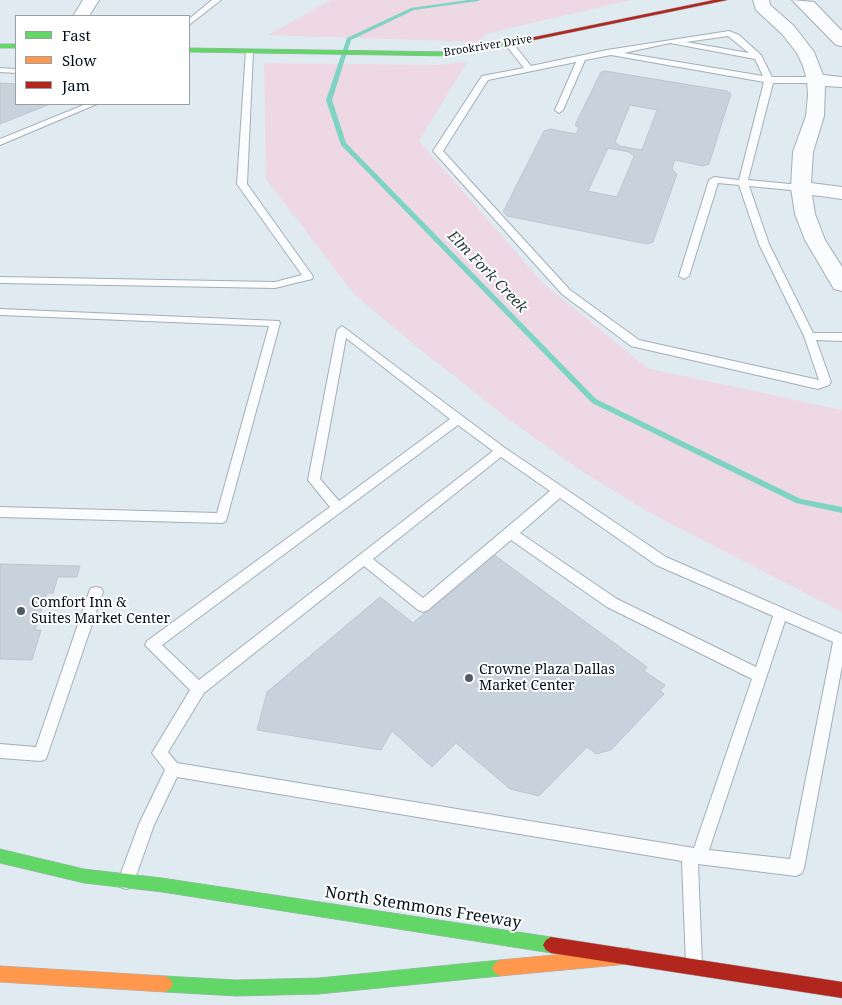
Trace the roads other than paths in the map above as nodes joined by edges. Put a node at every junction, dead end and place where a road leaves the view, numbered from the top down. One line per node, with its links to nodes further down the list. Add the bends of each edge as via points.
1 (91, 0): 6 (street)
2 (217, 0): 7 (lane)
3 (724, 0): 10 (main road, Brookriver Drive)
4 (761, 0): 22 (street, via 762,7 788,30 805,52)
5 (800, 0): 9 (street)
6 (82, 15)
7 (190, 22)
8 (670, 41): 15 (lane); 16 (lane); 16 (lane, via 729,34)
9 (842, 41)
10 (509, 44): 14 (main road, Brookriver Drive, via 466,52 416,54); 18 (lane)
11 (0, 46): 12 (main road)
12 (15, 46)
13 (190, 50): 14 (main road, Brookriver Drive)
14 (248, 52): 31 (lane, via 242,184 308,277 275,285)
15 (607, 52): 17 (lane); 21 (lane)
16 (758, 57): 21 (lane)
17 (582, 58): 18 (lane); 25 (lane)
18 (529, 69): 34 (lane, via 485,78 438,151 566,292 635,343 818,385 825,382)
19 (0, 70): 20 (lane)
20 (15, 71)
21 (769, 80): 22 (lane); 27 (lane)
22 (816, 80): 23 (street); 28 (street, via 815,116 803,152)
23 (842, 82)
24 (91, 105): 26 (lane)
25 (559, 110)
26 (0, 142)
27 (743, 183): 28 (lane); 30 (lane, via 714,180); 34 (lane, via 764,244)
28 (801, 188): 29 (street); 32 (street, via 805,214 815,240)
29 (842, 193)
30 (684, 276)
31 (0, 280)
32 (842, 284)
33 (0, 312): 40 (lane, via 274,323 222,518)
34 (809, 336): 35 (lane)
35 (842, 337)
36 (458, 419): 37 (lane); 39 (lane); 39 (lane, via 342,330 314,480)
37 (501, 451): 38 (lane); 42 (lane)
38 (559, 491): 41 (lane); 44 (lane, via 661,562)
39 (338, 508): 47 (lane, via 152,645)
40 (0, 512)
41 (512, 533): 42 (lane, via 423,606); 46 (lane, via 612,603)
42 (364, 560): 47 (lane)
43 (96, 592): 48 (lane, via 41,754)
44 (782, 614): 45 (lane); 46 (lane)
45 (841, 640): 50 (lane, via 796,868)
46 (760, 676): 50 (lane)
47 (199, 689): 49 (lane, via 158,753)
48 (0, 750)
49 (173, 768): 50 (lane); 52 (lane)
50 (694, 855): 54 (lane)
51 (0, 856): 52 (main road, North Stemmons Freeway, via 84,876)
52 (126, 880): 53 (main road, North Stemmons Freeway)
53 (628, 956): 54 (main road, North Stemmons Freeway); 55 (main road, via 320,986 236,988)
54 (694, 966): 56 (main road, North Stemmons Freeway)
55 (0, 974)
56 (842, 990)

